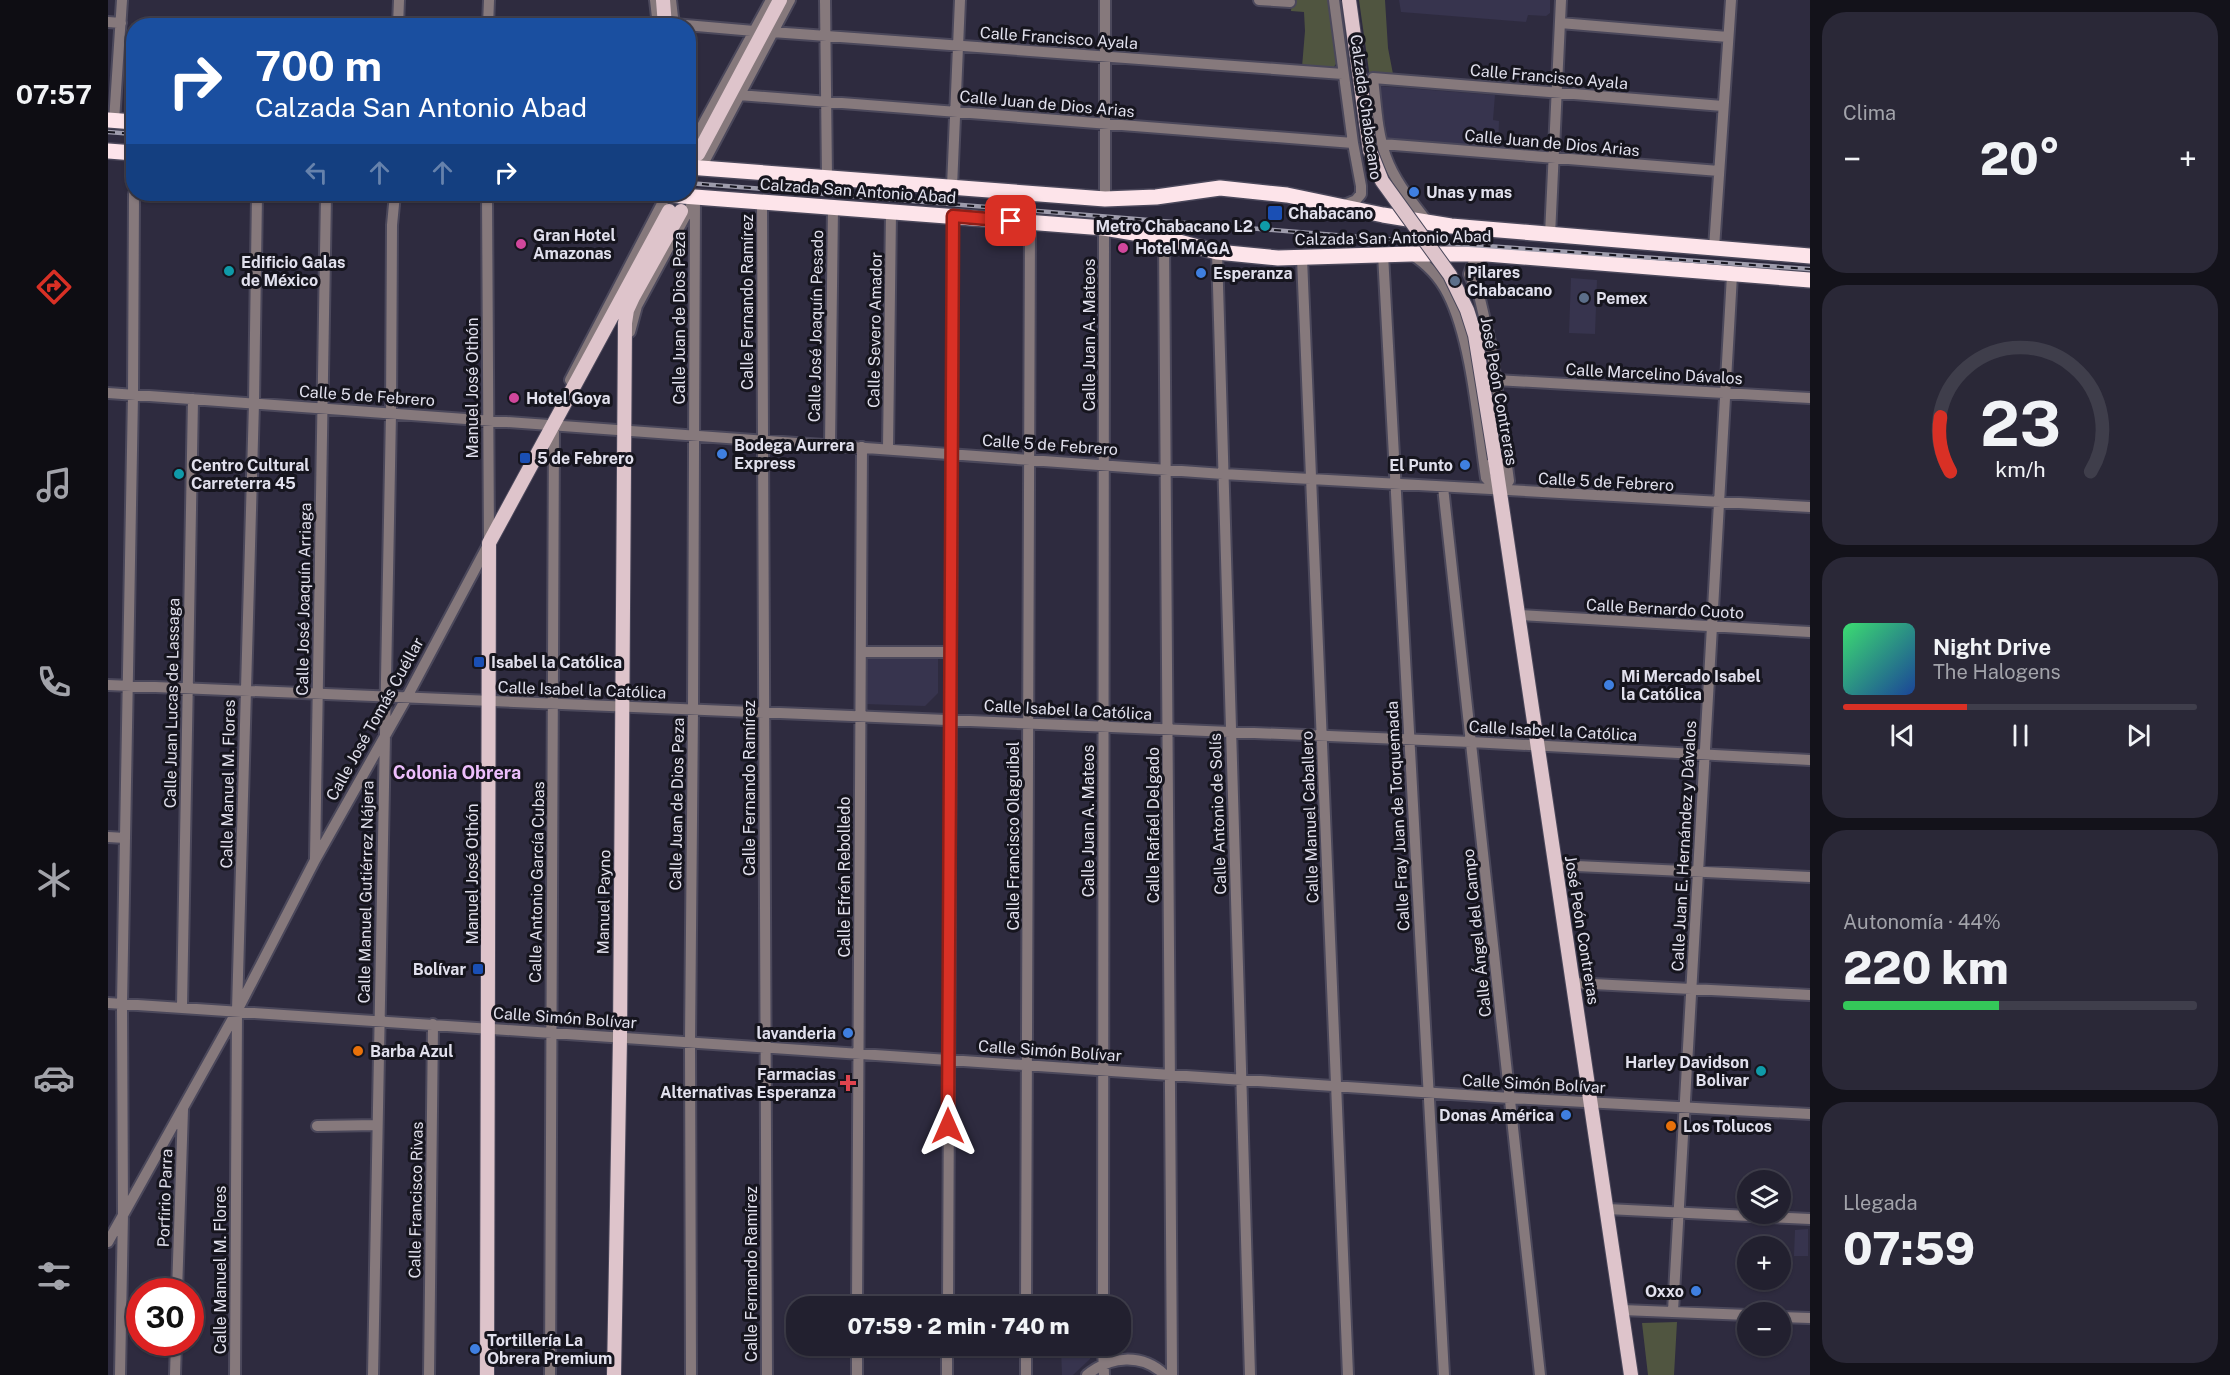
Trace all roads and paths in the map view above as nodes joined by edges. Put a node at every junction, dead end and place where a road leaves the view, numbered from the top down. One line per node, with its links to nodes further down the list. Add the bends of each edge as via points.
1 (122, 0): 25 (street)
2 (399, 0): 19 (street)
3 (489, 0): 20 (street)
4 (655, 0): 21 (street)
5 (663, 0): 22 (main road)
6 (671, 0): 23 (street)
7 (771, 0): 28 (street)
8 (780, 0): 49 (main road)
9 (790, 0): 29 (street)
10 (825, 0): 30 (street)
11 (960, 0): 32 (street)
12 (1105, 0): 33 (street)
13 (1259, 0): 18 (street)
14 (1334, 0): 34 (street, Calzada Chabacano)
15 (1349, 0): 76 (main road, Calzada Chabacano, bridge, via 1370,151 1382,181)
16 (1561, 0): 26 (street)
17 (1731, 0): 31 (street)
18 (1290, 3)
19 (398, 18)
20 (488, 18)
21 (656, 18)
22 (669, 18)
23 (671, 18)
24 (108, 22): 25 (street)
25 (121, 23): 41 (street)
26 (1560, 23): 31 (street); 36 (street)
27 (696, 27): 28 (street)
28 (754, 31): 44 (street)
29 (772, 32): 30 (street, Calle Francisco Ayala); 37 (street)
30 (825, 36): 32 (street, Calle Francisco Ayala); 38 (street)
31 (1728, 37): 39 (street)
32 (958, 46): 33 (street, Calle Francisco Ayala); 40 (street)
33 (1106, 57): 34 (street, Calle Francisco Ayala); 43 (street)
34 (1343, 74): 45 (street, Calzada Chabacano)
35 (1373, 78): 36 (street, Calle Francisco Ayala); 46 (street, Calzada Chabacano)
36 (1557, 92): 39 (street, Calle Francisco Ayala); 52 (street)
37 (739, 96): 38 (street, Calle Juan de Dios Arias); 50 (street)
38 (826, 102): 40 (street, Calle Juan de Dios Arias); 54 (street)
39 (1723, 106): 53 (street)
40 (955, 111): 43 (street, Calle Juan de Dios Arias); 55 (street)
41 (111, 121): 42 (highway)
42 (126, 122)
43 (1106, 123): 45 (street, Calle Juan de Dios Arias); 57 (street)
44 (696, 137)
45 (1353, 143): 67 (street, Calzada Chabacano, via 1361,194)
46 (1382, 144): 52 (street, Calle Juan de Dios Arias); 72 (street, Calzada Chabacano, via 1401,188)
47 (108, 151): 48 (highway)
48 (126, 152)
49 (696, 154)
50 (696, 155)
51 (696, 158): 54 (highway, Calzada San Antonio Abad)
52 (1554, 159): 53 (street, Calle Juan de Dios Arias); 74 (street)
53 (1719, 171): 77 (street)
54 (827, 178): 55 (highway, Calzada San Antonio Abad)
55 (952, 188): 57 (highway, Calzada San Antonio Abad)
56 (696, 196): 66 (highway, Calzada San Antonio Abad)
57 (1105, 199): 67 (highway, Calzada San Antonio Abad, via 1220,188 1287,195)
58 (134, 201): 90 (street)
59 (257, 201): 93 (street, Calle Manuel M. Flores)
60 (326, 201): 94 (street, Calle José Joaquín Arriaga)
61 (394, 201): 95 (street, Calle Manuel Gutiérrez Nájera)
62 (487, 201): 96 (street, Manuel José Othón)
63 (658, 201): 97 (street, Calle Antonio García Cubas, via 553,413)
64 (693, 201): 87 (street, via 634,314)
65 (695, 201): 99 (street, Calle Juan de Dios Peza)
66 (762, 202): 68 (highway, Calzada San Antonio Abad); 100 (street, Calle Fernando Ramírez)
67 (1340, 206): 72 (highway, Calzada San Antonio Abad)
68 (833, 207): 69 (highway, Calzada San Antonio Abad); 101 (street, Calle José Joaquín Pesado)
69 (891, 212): 70 (highway, Calzada San Antonio Abad); 103 (street, Calle Severo Amador)
70 (953, 216): 71 (highway, Calzada San Antonio Abad); 104 (street)
71 (1030, 222): 73 (highway, Calzada San Antonio Abad); 105 (street, Calle Francisco Olaguibel)
72 (1429, 224): 74 (highway, Calzada San Antonio Abad)
73 (1104, 228): 75 (highway, Calzada San Antonio Abad); 106 (street, Calle Juan A. Mateos)
74 (1550, 235): 77 (highway, Calzada San Antonio Abad)
75 (1164, 238): 78 (highway, Calzada San Antonio Abad); 107 (street, Calle Rafaél Delgado)
76 (1423, 238): 112 (main road, José Peón Contreras, bridge, via 1450,275 1475,335)
77 (1713, 248): 82 (highway, Calzada San Antonio Abad)
78 (1217, 252): 83 (highway, Calzada San Antonio Abad); 108 (street, Calle Antonio de Solís)
79 (1383, 254): 80 (highway, Calzada San Antonio Abad); 83 (highway, Calzada San Antonio Abad); 110 (street, Calle Fray Juan de Torquemada)
80 (1411, 254): 81 (highway, Calzada San Antonio Abad); 112 (street, José Peón Contreras, via 1431,269 1455,309 1469,368 1486,478)
81 (1487, 254): 84 (highway, Calzada San Antonio Abad); 86 (street, José Peón Contreras, via 1474,261 1469,274 1487,326)
82 (1810, 256)
83 (1302, 258): 109 (street, Calle Manuel Caballero)
84 (1732, 274): 85 (highway, Calzada San Antonio Abad); 88 (street, Calle Juan E. Hernández y Dávalos)
85 (1810, 280)
86 (1496, 380): 88 (street, Calle Marcelino Dávalos); 112 (street, José Peón Contreras, via 1509,481)
87 (625, 392): 97 (main road, Calle José Tomás Cuéllar, via 627,310 675,211); 98 (main road, Calle José Tomás Cuéllar)
88 (1725, 392): 91 (street, Calle Marcelino Dávalos); 113 (street, Calle Juan E. Hernández y Dávalos)
89 (108, 393): 90 (street, Calle 5 de Febrero)
90 (133, 395): 92 (street, Calle 5 de Febrero); 122 (street)
91 (1810, 398)
92 (193, 399): 93 (street, Calle 5 de Febrero); 123 (street, Calle Juan Lucas de Lassaga)
93 (254, 404): 94 (street, Calle 5 de Febrero); 124 (street, Calle Manuel M. Flores)
94 (322, 408): 95 (street, Calle 5 de Febrero); 125 (street, Calle José Joaquín Arriaga)
95 (391, 413): 96 (street, Calle 5 de Febrero); 126 (street, Calle Manuel Gutiérrez Nájera)
96 (488, 420): 97 (street, Calle 5 de Febrero); 115 (street, Manuel José Othón)
97 (554, 425): 98 (street, Calle 5 de Febrero); 115 (main road, Calle José Tomás Cuéllar); 129 (street, Calle Antonio García Cubas)
98 (624, 430): 99 (street, Calle 5 de Febrero); 130 (main road, Manuel Payno)
99 (694, 434): 100 (street, Calle 5 de Febrero); 131 (street, Calle Juan de Dios Peza)
100 (763, 440): 101 (street, Calle 5 de Febrero); 132 (street, Calle Fernando Ramírez)
101 (830, 445): 102 (street, Calle 5 de Febrero)
102 (862, 447): 103 (street, Calle 5 de Febrero); 119 (street, Calle Efrén Rebolledo)
103 (888, 449): 104 (street, Calle 5 de Febrero)
104 (952, 453): 105 (street, Calle 5 de Febrero); 120 (street)
105 (1029, 459): 106 (street, Calle 5 de Febrero); 135 (street, Calle Francisco Olaguibel)
106 (1104, 464): 107 (street, Calle 5 de Febrero); 136 (street, Calle Juan A. Mateos)
107 (1166, 469): 108 (street, Calle 5 de Febrero); 137 (street, Calle Rafaél Delgado)
108 (1223, 474): 109 (street, Calle 5 de Febrero); 138 (street, Calle Antonio de Solís)
109 (1311, 478): 110 (street, Calle 5 de Febrero); 140 (street, Calle Manuel Caballero)
110 (1395, 484): 111 (street, Calle 5 de Febrero); 141 (street, Calle Fray Juan de Torquemada)
111 (1443, 487): 112 (street, Calle 5 de Febrero); 142 (street, Calle Ángel del Campo)
112 (1499, 491): 113 (street, Calle 5 de Febrero); 116 (main road, José Peón Contreras)
113 (1719, 503): 114 (street, Calle 5 de Febrero); 117 (street, Calle Juan E. Hernández y Dávalos)
114 (1810, 507)
115 (489, 543): 127 (street, Calle José Tomás Cuéllar); 128 (main road, Manuel José Othón)
116 (1518, 615): 117 (street, Calle Bernardo Cuoto); 143 (main road, José Peón Contreras)
117 (1712, 627): 118 (street, Calle Bernardo Cuoto); 144 (street, Calle Juan E. Hernández y Dávalos)
118 (1810, 632)
119 (861, 652): 120 (street); 133 (street, Calle Efrén Rebolledo)
120 (951, 652): 134 (street)
121 (108, 685): 122 (street, Calle Isabel la Católica)
122 (128, 686): 123 (street, Calle Isabel la Católica); 147 (street)
123 (186, 688): 124 (street, Calle Isabel la Católica); 157 (street, Calle Juan Lucas de Lassaga)
124 (245, 691): 125 (street, Calle Isabel la Católica); 158 (street, Calle Manuel M. Flores)
125 (318, 694): 126 (street, Calle Isabel la Católica); 148 (street, Calle José Joaquín Arriaga)
126 (385, 696): 127 (street, Calle Isabel la Católica); 139 (street, Calle Manuel Gutiérrez Nájera)
127 (406, 698): 128 (street, Calle Isabel la Católica); 139 (street, Calle José Tomás Cuéllar)
128 (488, 701): 129 (street, Calle Isabel la Católica); 161 (main road, Manuel José Othón)
129 (554, 704): 130 (street, Calle Isabel la Católica); 162 (street, Calle Antonio García Cubas)
130 (623, 706): 131 (street, Calle Isabel la Católica); 163 (main road, Manuel Payno)
131 (693, 709): 132 (street, Calle Isabel la Católica); 164 (street, Calle Juan de Dios Peza)
132 (764, 712): 133 (street, Calle Isabel la Católica); 165 (street, Calle Fernando Ramírez)
133 (860, 716): 134 (street, Calle Isabel la Católica); 166 (street, Calle Efrén Rebolledo)
134 (951, 720): 135 (street, Calle Isabel la Católica); 167 (street)
135 (1028, 722): 136 (street, Calle Isabel la Católica); 168 (street, Calle Francisco Olaguibel)
136 (1103, 726): 137 (street, Calle Isabel la Católica); 169 (street, Calle Juan A. Mateos)
137 (1167, 729): 138 (street, Calle Isabel la Católica); 170 (street, Calle Rafaél Delgado)
138 (1230, 732): 140 (street, Calle Isabel la Católica); 171 (street, Calle Antonio de Solís)
139 (384, 736): 148 (street, Calle José Tomás Cuéllar); 159 (street, Calle Manuel Gutiérrez Nájera)
140 (1322, 736): 141 (street, Calle Isabel la Católica); 172 (street, Calle Manuel Caballero)
141 (1409, 739): 142 (street, Calle Isabel la Católica); 173 (street, Calle Fray Juan de Torquemada)
142 (1471, 742): 143 (street, Calle Isabel la Católica); 174 (street, Calle Ángel del Campo)
143 (1537, 745): 144 (street, Calle Isabel la Católica); 149 (main road, José Peón Contreras)
144 (1705, 754): 145 (street, Calle Isabel la Católica); 150 (street, Calle Juan E. Hernández y Dávalos)
145 (1810, 760)
146 (108, 837): 147 (street)
147 (125, 838): 156 (street)
148 (315, 860): 158 (street, Calle José Tomás Cuéllar)
149 (1555, 864): 150 (street); 152 (main road, José Peón Contreras)
150 (1698, 872): 151 (street); 153 (street, Calle Juan E. Hernández y Dávalos)
151 (1810, 877)
152 (1573, 983): 153 (street); 175 (main road, José Peón Contreras)
153 (1691, 988): 154 (street); 177 (street, Calle Juan E. Hernández y Dávalos)
154 (1810, 995)
155 (108, 1003): 156 (street, Calle Simón Bolívar)
156 (122, 1004): 157 (street, Calle Simón Bolívar); 183 (street)
157 (182, 1007): 158 (street, Calle Simón Bolívar)
158 (237, 1011): 159 (street, Calle Simón Bolívar); 176 (street, Calle José Tomás Cuéllar); 203 (street, Calle Manuel M. Flores)
159 (379, 1021): 160 (street, Calle Simón Bolívar); 179 (street, Calle Manuel Gutiérrez Nájera)
160 (433, 1024): 161 (street, Calle Simón Bolívar); 205 (street, Calle Francisco Rivas)
161 (488, 1028): 162 (street, Calle Simón Bolívar); 206 (main road, Manuel José Othón)
162 (551, 1033): 163 (street, Calle Simón Bolívar); 207 (street, Calle Antonio García Cubas)
163 (620, 1038): 164 (street, Calle Simón Bolívar); 208 (main road, Manuel Payno)
164 (690, 1042): 165 (street, Calle Simón Bolívar); 209 (street, Calle Juan de Dios Peza)
165 (765, 1047): 166 (street, Calle Simón Bolívar); 210 (street, Calle Fernando Ramírez)
166 (858, 1053): 167 (street, Calle Simón Bolívar); 187 (street, Calle Efrén Rebolledo)
167 (949, 1059): 168 (street, Calle Simón Bolívar); 188 (street)
168 (1027, 1064): 169 (street, Calle Simón Bolívar); 189 (street, Calle Francisco Olaguibel)
169 (1102, 1070): 170 (street, Calle Simón Bolívar); 190 (street, Calle Juan A. Mateos)
170 (1170, 1075): 171 (street, Calle Simón Bolívar); 216 (street, Calle Rafaél Delgado)
171 (1241, 1079): 172 (street, Calle Simón Bolívar); 217 (street, Calle Antonio de Solís)
172 (1336, 1085): 173 (street, Calle Simón Bolívar); 218 (street, Calle Manuel Caballero)
173 (1429, 1092): 174 (street, Calle Simón Bolívar); 219 (street, Calle Fray Juan de Torquemada)
174 (1510, 1098): 175 (street, Calle Simón Bolívar); 220 (street, Calle Ángel del Campo)
175 (1591, 1102): 177 (street, Calle Simón Bolívar); 181 (main road, José Peón Contreras)
176 (183, 1105): 183 (street, Calle José Tomás Cuéllar); 186 (street, Porfirio Parra)
177 (1684, 1107): 178 (street, Calle Simón Bolívar); 182 (street, Calle Juan E. Hernández y Dávalos)
178 (1810, 1114)
179 (377, 1125): 180 (street); 204 (street, Calle Manuel Gutiérrez Nájera)
180 (317, 1126)
181 (1607, 1209): 182 (street); 191 (main road, José Peón Contreras)
182 (1678, 1212): 184 (street); 192 (street, Calle Juan E. Hernández y Dávalos)
183 (123, 1213): 185 (street, Calle José Tomás Cuéllar); 201 (street)
184 (1810, 1219)
185 (108, 1242)
186 (177, 1278)
187 (857, 1296)
188 (948, 1296)
189 (1026, 1296)
190 (1103, 1296)
191 (1622, 1310): 192 (street); 221 (main road, José Peón Contreras)
192 (1673, 1311): 193 (street)
193 (1737, 1314)
194 (1791, 1317): 195 (street)
195 (1810, 1318)
196 (176, 1356): 202 (street)
197 (857, 1356): 211 (street)
198 (947, 1356): 212 (street)
199 (1026, 1356): 213 (street)
200 (1104, 1369): 214 (street); 215 (street, via 1116,1360 1141,1361)
201 (120, 1375)
202 (175, 1375)
203 (235, 1375)
204 (373, 1375)
205 (429, 1375)
206 (487, 1375)
207 (550, 1375)
208 (614, 1375)
209 (691, 1375)
210 (767, 1375)
211 (857, 1375)
212 (947, 1375)
213 (1026, 1375)
214 (1087, 1375)
215 (1165, 1375)
216 (1172, 1375)
217 (1250, 1375)
218 (1348, 1375)
219 (1444, 1375)
220 (1540, 1375)
221 (1631, 1375)

